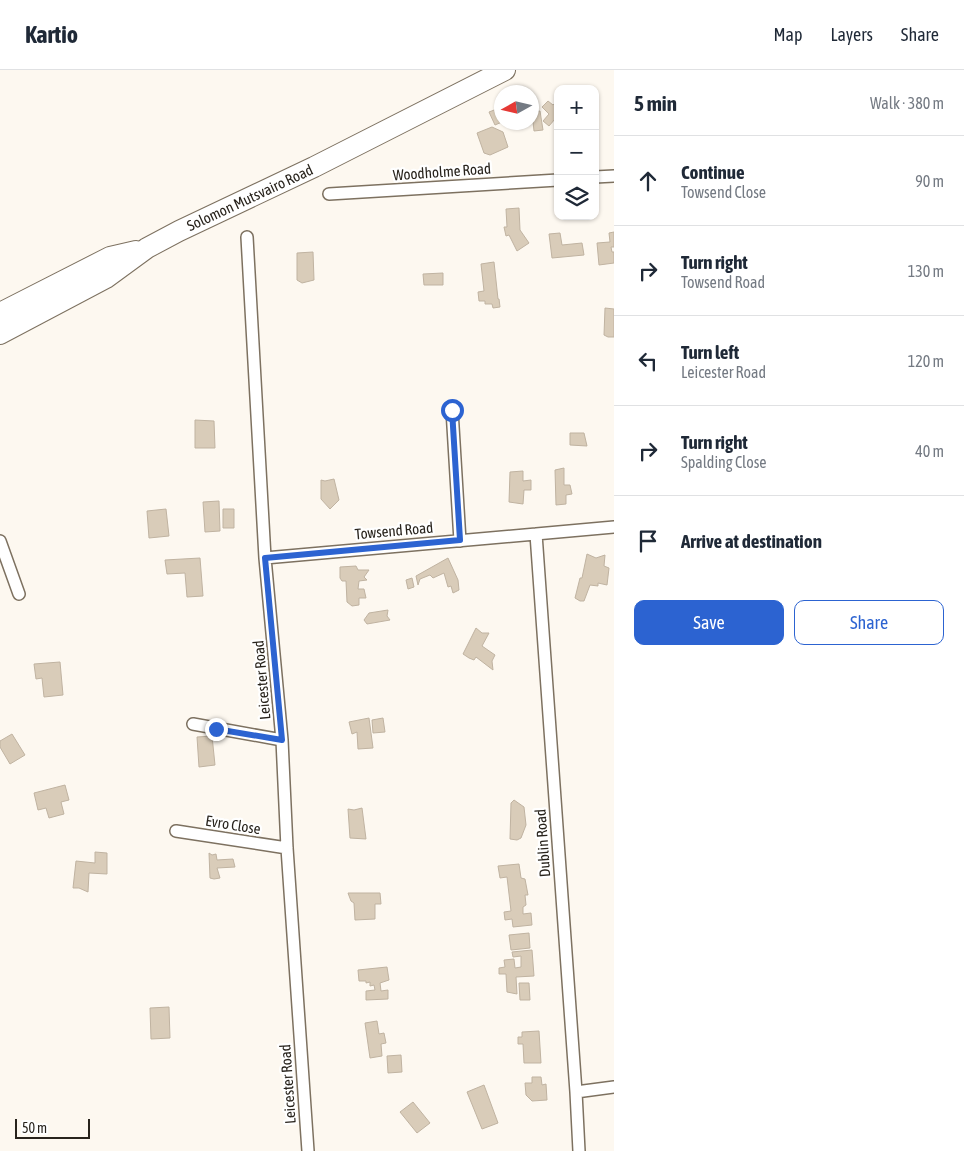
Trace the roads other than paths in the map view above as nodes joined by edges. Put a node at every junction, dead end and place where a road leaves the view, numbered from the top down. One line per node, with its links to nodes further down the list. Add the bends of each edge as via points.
1 (505, 70): 7 (highway, Solomon Mutsvairo Road)
2 (614, 176): 3 (street)
3 (599, 177)
4 (554, 180): 5 (street, Woodholme Road)
5 (329, 194)
6 (247, 237): 15 (street, Leicester Road)
7 (147, 248): 8 (highway, via 110,258); 9 (highway, Solomon Mutsvairo Road, via 106,278)
8 (0, 313)
9 (0, 334)
10 (452, 410): 13 (street)
11 (614, 527): 12 (street, Towsend Road)
12 (536, 534): 13 (street, Towsend Road); 22 (street, Dublin Road)
13 (460, 540): 15 (street, Towsend Road)
14 (0, 541): 16 (street)
15 (265, 558): 18 (street, Leicester Road)
16 (19, 594)
17 (193, 724): 18 (street)
18 (282, 740): 20 (street, Leicester Road)
19 (176, 831): 20 (street, Evro Close)
20 (287, 848): 23 (street, Leicester Road)
21 (614, 1087): 22 (street)
22 (576, 1092): 24 (street, Dublin Road)
23 (308, 1151)
24 (578, 1151)

